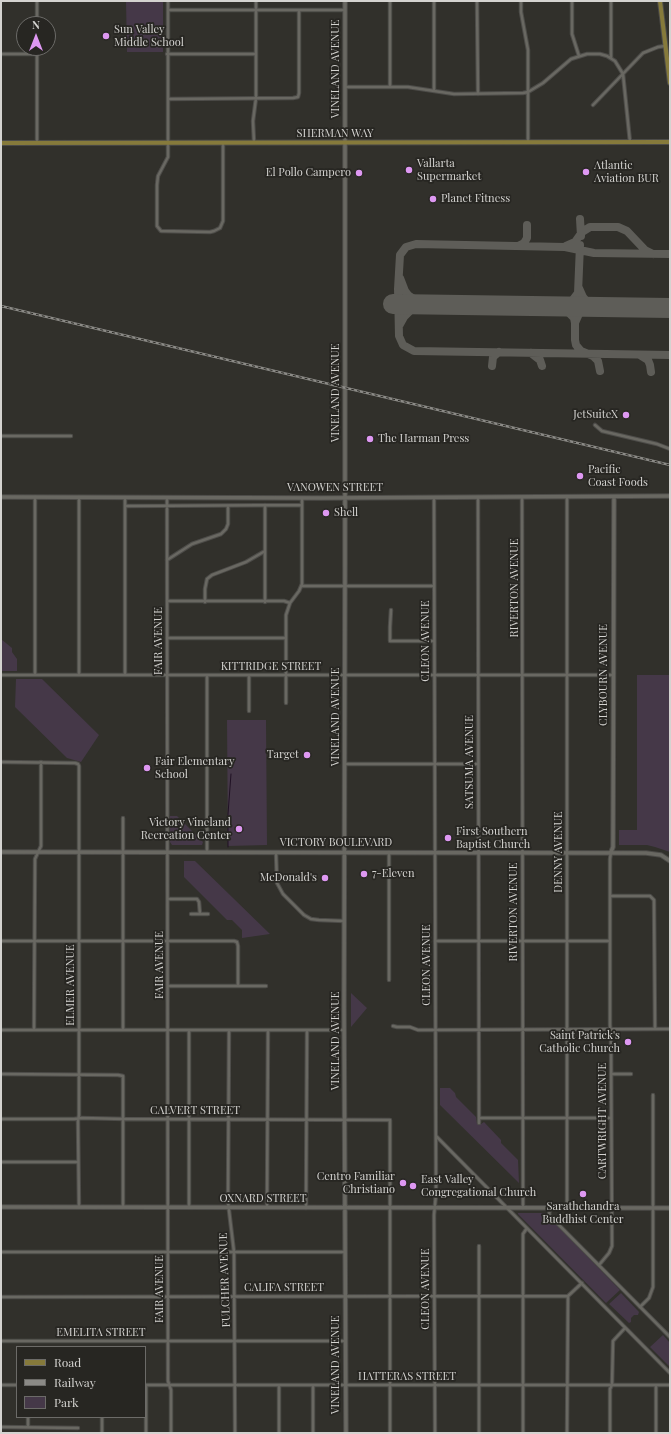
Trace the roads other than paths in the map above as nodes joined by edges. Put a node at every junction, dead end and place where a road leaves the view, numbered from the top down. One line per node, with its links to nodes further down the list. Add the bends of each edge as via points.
1 (37, 1): 16 (street)
2 (168, 1): 12 (street)
3 (256, 1): 13 (street)
4 (345, 1): 15 (main road, VINELAND AVENUE)
5 (390, 1): 28 (street)
6 (434, 1): 29 (street)
7 (477, 1): 31 (street)
8 (521, 1): 30 (street, via 528,50)
9 (572, 1): 23 (street, via 572,34)
10 (611, 1): 24 (street)
11 (660, 1): 17 (main road)
12 (168, 10): 13 (street); 20 (street)
13 (256, 10): 14 (street); 21 (street)
14 (299, 10): 15 (street); 33 (street, via 298,96)
15 (345, 10): 27 (main road, VINELAND AVENUE)
16 (37, 16)
17 (665, 46): 25 (street, via 643,53); 26 (main road)
18 (1, 54): 19 (street)
19 (16, 54)
20 (168, 54): 21 (street); 32 (street)
21 (256, 54): 33 (street)
22 (37, 56): 39 (street)
23 (579, 56): 24 (street, via 595,53); 30 (street, via 571,59 544,83)
24 (611, 58): 25 (street)
25 (623, 74): 34 (street); 36 (street)
26 (670, 83)
27 (345, 87): 28 (street); 43 (main road, VINELAND AVENUE)
28 (390, 87): 29 (street)
29 (434, 90): 31 (street, via 454,94)
30 (528, 92): 31 (street); 35 (street)
31 (478, 94)
32 (168, 98): 33 (street); 40 (street)
33 (256, 98): 42 (street)
34 (593, 105)
35 (528, 142): 36 (main road, SHERMAN WAY); 43 (main road, SHERMAN WAY)
36 (630, 142): 37 (main road, SHERMAN WAY)
37 (670, 142)
38 (1, 143): 39 (main road, SHERMAN WAY)
39 (37, 143): 40 (main road, SHERMAN WAY)
40 (168, 143): 41 (main road, SHERMAN WAY); 41 (street, via 168,157 157,182 157,223 159,229 164,232 210,232 220,228 223,221)
41 (223, 143): 42 (main road, SHERMAN WAY)
42 (254, 143): 43 (main road, SHERMAN WAY)
43 (345, 143): 52 (main road, VINELAND AVENUE)
44 (595, 425): 47 (street, via 602,431)
45 (1, 436): 46 (street)
46 (71, 436)
47 (670, 449)
48 (670, 496): 57 (main road, VANOWEN STREET)
49 (1, 497): 50 (main road, VANOWEN STREET)
50 (36, 497): 51 (main road, VANOWEN STREET); 80 (street)
51 (79, 497): 58 (main road, VANOWEN STREET); 81 (street)
52 (345, 497): 53 (main road, VANOWEN STREET); 60 (main road, VANOWEN STREET); 69 (main road, VINELAND AVENUE)
53 (434, 497): 54 (main road, VANOWEN STREET); 70 (street, CLEON AVENUE)
54 (478, 497): 55 (main road, VANOWEN STREET); 89 (street, SATSUMA AVENUE)
55 (522, 497): 56 (main road, VANOWEN STREET); 90 (street, RIVERTON AVENUE)
56 (567, 497): 57 (main road, VANOWEN STREET); 91 (street, DENNY AVENUE)
57 (614, 497): 92 (main road, CLYBOURN AVENUE)
58 (125, 498): 59 (main road, VANOWEN STREET); 63 (street)
59 (167, 498): 60 (main road, VANOWEN STREET); 64 (street, FAIR AVENUE)
60 (302, 498): 62 (street)
61 (265, 505): 62 (street, VANOWEN STREET); 65 (street, VANOWEN STREET); 66 (street)
62 (302, 505): 68 (street)
63 (125, 506): 64 (street, VANOWEN STREET); 82 (street)
64 (167, 506): 65 (street, VANOWEN STREET); 67 (street, FAIR AVENUE)
65 (228, 506): 67 (street, via 228,524 222,534 192,544)
66 (265, 550): 72 (street, via 246,562 207,579); 73 (street)
67 (167, 560): 71 (street, FAIR AVENUE)
68 (301, 586): 69 (street); 74 (street)
69 (345, 586): 70 (street); 87 (main road, VINELAND AVENUE)
70 (434, 586): 78 (street, CLEON AVENUE)
71 (167, 601): 72 (street); 76 (street, FAIR AVENUE)
72 (205, 602): 73 (street)
73 (265, 602): 74 (street)
74 (290, 603): 77 (street, via 286,615)
75 (391, 610): 78 (street, via 390,641)
76 (167, 638): 77 (street); 83 (street, FAIR AVENUE)
77 (286, 638): 86 (street)
78 (434, 641): 88 (street, CLEON AVENUE)
79 (1, 675): 80 (street, KITTRIDGE STREET)
80 (36, 675): 81 (street, KITTRIDGE STREET)
81 (79, 675): 82 (street, KITTRIDGE STREET)
82 (125, 675): 83 (street, KITTRIDGE STREET)
83 (168, 675): 84 (street, KITTRIDGE STREET); 112 (street, FAIR AVENUE)
84 (207, 675): 85 (street, KITTRIDGE STREET); 113 (street)
85 (249, 675): 86 (street, KITTRIDGE STREET); 94 (street)
86 (286, 675): 87 (street, KITTRIDGE STREET); 93 (street)
87 (344, 675): 88 (street, KITTRIDGE STREET); 97 (main road, VINELAND AVENUE)
88 (434, 675): 89 (street, KITTRIDGE STREET); 98 (street, CLEON AVENUE)
89 (478, 675): 90 (street, KITTRIDGE STREET); 99 (street, SATSUMA AVENUE)
90 (523, 675): 91 (street, KITTRIDGE STREET); 108 (street, RIVERTON AVENUE)
91 (567, 675): 92 (street, KITTRIDGE STREET); 114 (street, DENNY AVENUE)
92 (613, 675): 109 (main road, CLYBOURN AVENUE)
93 (286, 703)
94 (249, 711)
95 (1, 762): 96 (street)
96 (41, 762): 102 (street, ELMER AVENUE, via 78,764); 110 (street, via 41,846)
97 (345, 764): 98 (street); 104 (main road, VINELAND AVENUE)
98 (434, 764): 99 (street); 106 (street, CLEON AVENUE)
99 (478, 764): 107 (street, SATSUMA AVENUE)
100 (123, 818): 111 (street)
101 (1, 852): 110 (main road, VICTORY BOULEVARD)
102 (79, 852): 110 (main road, VICTORY BOULEVARD); 111 (main road, VICTORY BOULEVARD); 131 (street, ELMER AVENUE)
103 (276, 852): 104 (main road, VICTORY BOULEVARD); 113 (main road, VICTORY BOULEVARD); 121 (street, via 277,883 283,894 311,919)
104 (345, 852): 105 (main road, VICTORY BOULEVARD); 121 (main road, VINELAND AVENUE)
105 (389, 852): 106 (main road, VICTORY BOULEVARD); 132 (street)
106 (434, 852): 107 (main road, VICTORY BOULEVARD); 126 (street, CLEON AVENUE)
107 (478, 852): 108 (main road, VICTORY BOULEVARD); 127 (street, SATSUMA AVENUE)
108 (522, 852): 114 (main road, VICTORY BOULEVARD); 128 (street, RIVERTON AVENUE)
109 (612, 852): 114 (main road, VICTORY BOULEVARD); 115 (main road, VICTORY BOULEVARD, via 661,855); 116 (street, CARTWRIGHT AVENUE)
110 (38, 853): 123 (street, via 34,859)
111 (123, 853): 112 (main road, VICTORY BOULEVARD); 124 (street)
112 (167, 853): 113 (main road, VICTORY BOULEVARD); 117 (street, FAIR AVENUE)
113 (207, 853)
114 (567, 853): 129 (street, DENNY AVENUE)
115 (670, 861)
116 (610, 896): 130 (street, CARTWRIGHT AVENUE); 141 (street, via 650,896 654,900)
117 (168, 899): 119 (street, via 197,899 200,902); 125 (street, FAIR AVENUE)
118 (191, 914): 119 (street)
119 (200, 914): 120 (street)
120 (208, 914)
121 (344, 921): 152 (main road, VINELAND AVENUE)
122 (1, 941): 123 (street)
123 (34, 941): 131 (street); 144 (street)
124 (123, 941): 125 (street); 131 (street); 146 (street)
125 (168, 941): 133 (street, FAIR AVENUE); 134 (street, via 237,942)
126 (435, 941): 127 (street); 137 (street, CLEON AVENUE)
127 (478, 941): 128 (street); 138 (street, SATSUMA AVENUE)
128 (522, 941): 129 (street); 139 (street, RIVERTON AVENUE)
129 (567, 941): 130 (street); 140 (street, DENNY AVENUE)
130 (610, 941): 153 (street, CARTWRIGHT AVENUE)
131 (79, 942): 145 (street, ELMER AVENUE)
132 (389, 980)
133 (168, 986): 134 (street); 147 (street, FAIR AVENUE)
134 (238, 986): 135 (street)
135 (266, 986)
136 (393, 1026): 137 (street, via 418,1030)
137 (435, 1029): 138 (street); 173 (street, CLEON AVENUE)
138 (479, 1029): 139 (street); 160 (street, SATSUMA AVENUE)
139 (522, 1029): 140 (street); 161 (street, RIVERTON AVENUE)
140 (567, 1029): 153 (street); 162 (street, DENNY AVENUE)
141 (655, 1029): 142 (street); 153 (street)
142 (670, 1029)
143 (1, 1030): 144 (street)
144 (34, 1030): 145 (street)
145 (79, 1030): 146 (street); 155 (street, ELMER AVENUE)
146 (123, 1030): 147 (street)
147 (168, 1030): 148 (street); 166 (street, FAIR AVENUE)
148 (189, 1030): 149 (street); 167 (street)
149 (229, 1030): 150 (street); 168 (street, FULCHER AVENUE)
150 (268, 1030): 151 (street); 169 (street)
151 (307, 1030): 152 (street); 170 (street)
152 (344, 1030): 171 (main road, VINELAND AVENUE)
153 (611, 1030): 156 (street, CARTWRIGHT AVENUE)
154 (1, 1074): 155 (street)
155 (79, 1074): 159 (street, ELMER AVENUE); 165 (street, via 123,1076)
156 (611, 1074): 157 (street); 163 (street, CARTWRIGHT AVENUE)
157 (630, 1074)
158 (653, 1095): 192 (street)
159 (78, 1118): 164 (street, CALVERT STREET); 165 (street, CALVERT STREET); 175 (street, ELMER AVENUE)
160 (479, 1118): 161 (street); 172 (street, SATSUMA AVENUE)
161 (522, 1118): 162 (street); 188 (street, RIVERTON AVENUE)
162 (567, 1118): 163 (street); 190 (street, DENNY AVENUE)
163 (611, 1118): 191 (street, CARTWRIGHT AVENUE)
164 (1, 1119)
165 (122, 1119): 166 (street, CALVERT STREET); 178 (street)
166 (168, 1119): 167 (street, CALVERT STREET); 179 (street, FAIR AVENUE)
167 (189, 1119): 168 (street, CALVERT STREET); 180 (street)
168 (228, 1119): 169 (street, CALVERT STREET); 181 (street, FULCHER AVENUE)
169 (267, 1119): 170 (street, CALVERT STREET); 182 (street)
170 (306, 1119): 171 (street, CALVERT STREET); 183 (street)
171 (345, 1119): 184 (main road, VINELAND AVENUE); 185 (street, CALVERT STREET, via 390,1120)
172 (479, 1123)
173 (435, 1135): 186 (street, CLEON AVENUE); 187 (street)
174 (1, 1162): 175 (street)
175 (78, 1162): 177 (street, ELMER AVENUE)
176 (1, 1207): 177 (main road, OXNARD STREET)
177 (79, 1207): 178 (main road, OXNARD STREET)
178 (123, 1207): 179 (main road, OXNARD STREET)
179 (168, 1207): 180 (main road, OXNARD STREET); 197 (street, FAIR AVENUE)
180 (189, 1208): 181 (main road, OXNARD STREET)
181 (229, 1208): 182 (main road, OXNARD STREET); 198 (street, FULCHER AVENUE)
182 (268, 1208): 183 (main road, OXNARD STREET)
183 (306, 1208): 184 (main road, OXNARD STREET)
184 (346, 1208): 185 (main road, OXNARD STREET); 199 (main road, VINELAND AVENUE)
185 (390, 1208): 186 (main road, OXNARD STREET); 205 (street)
186 (435, 1208): 187 (main road, OXNARD STREET); 206 (street, CLEON AVENUE)
187 (508, 1208): 188 (main road, OXNARD STREET); 194 (street)
188 (523, 1208): 189 (main road, OXNARD STREET)
189 (550, 1208): 190 (main road, OXNARD STREET); 200 (street, via 549,1215)
190 (567, 1208): 191 (main road, OXNARD STREET)
191 (612, 1208): 192 (main road, OXNARD STREET); 200 (street, CARTWRIGHT AVENUE, via 612,1246)
192 (653, 1208): 193 (main road, OXNARD STREET); 211 (street, via 654,1287 649,1298)
193 (670, 1208)
194 (526, 1228): 201 (street); 208 (street, via 523,1234)
195 (479, 1246): 207 (street)
196 (1, 1252): 197 (street)
197 (168, 1252): 198 (street); 202 (street, FAIR AVENUE)
198 (234, 1252): 199 (street); 203 (street, FULCHER AVENUE)
199 (345, 1252): 204 (main road, VINELAND AVENUE)
200 (599, 1265): 211 (street)
201 (582, 1283): 209 (street); 212 (street)
202 (168, 1296): 203 (street, CALIFA STREET); 210 (street, CALIFA STREET); 215 (street, FAIR AVENUE)
203 (235, 1296): 204 (street, CALIFA STREET); 216 (street, FULCHER AVENUE)
204 (345, 1296): 205 (street, CALIFA STREET); 217 (main road, VINELAND AVENUE)
205 (391, 1296): 206 (street, CALIFA STREET); 227 (street)
206 (434, 1296): 207 (street, CALIFA STREET); 228 (street, CLEON AVENUE)
207 (479, 1296): 208 (street, CALIFA STREET); 229 (street)
208 (523, 1296): 209 (street, CALIFA STREET); 230 (street)
209 (568, 1296): 231 (street)
210 (1, 1297)
211 (640, 1307): 213 (street)
212 (625, 1328): 218 (street); 232 (street, via 613,1341)
213 (670, 1337)
214 (1, 1341): 215 (street, EMELITA STREET)
215 (168, 1341): 216 (street, EMELITA STREET); 222 (street, FAIR AVENUE)
216 (235, 1341): 217 (street, EMELITA STREET); 223 (street, FULCHER AVENUE)
217 (345, 1341): 226 (main road, VINELAND AVENUE)
218 (670, 1373)
219 (1, 1385): 220 (street)
220 (16, 1385)
221 (146, 1385): 222 (street, HATTERAS STREET); 241 (street)
222 (170, 1385): 223 (street, HATTERAS STREET); 242 (street, FAIR AVENUE)
223 (235, 1385): 224 (street, HATTERAS STREET); 243 (street, FULCHER AVENUE)
224 (279, 1385): 225 (street, HATTERAS STREET); 244 (street)
225 (313, 1385): 226 (street, HATTERAS STREET); 245 (street)
226 (346, 1385): 227 (street, HATTERAS STREET); 246 (main road, VINELAND AVENUE)
227 (390, 1385): 228 (street, HATTERAS STREET); 247 (street)
228 (435, 1385): 229 (street, HATTERAS STREET); 248 (street, CLEON AVENUE)
229 (479, 1385): 230 (street, HATTERAS STREET); 249 (street)
230 (523, 1385): 231 (street, HATTERAS STREET); 250 (street)
231 (567, 1385): 232 (street, HATTERAS STREET); 251 (street)
232 (612, 1385): 233 (street, HATTERAS STREET); 252 (street)
233 (656, 1385): 234 (street, HATTERAS STREET); 253 (street)
234 (670, 1385)
235 (28, 1418): 238 (street)
236 (102, 1418): 240 (street)
237 (1, 1427): 238 (street)
238 (28, 1427): 239 (street)
239 (78, 1428)
240 (102, 1433)
241 (146, 1433)
242 (171, 1433)
243 (235, 1433)
244 (279, 1433)
245 (313, 1433)
246 (346, 1433)
247 (390, 1433)
248 (435, 1433)
249 (479, 1433)
250 (523, 1433)
251 (567, 1433)
252 (610, 1433)
253 (656, 1433)

